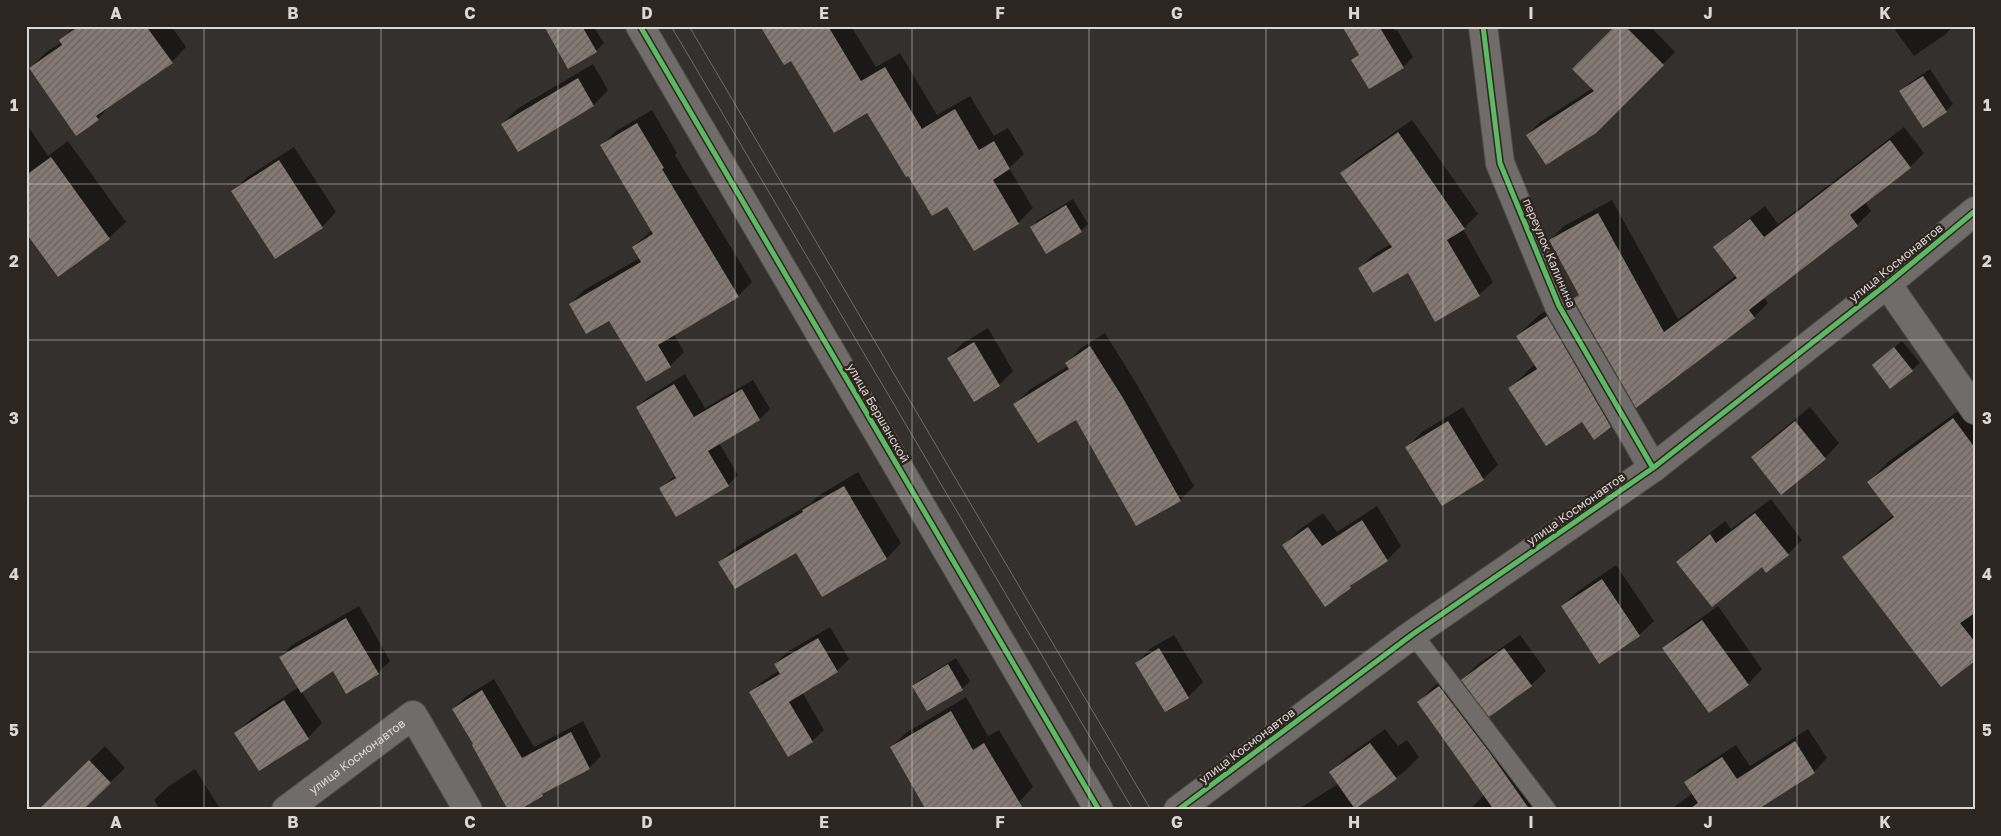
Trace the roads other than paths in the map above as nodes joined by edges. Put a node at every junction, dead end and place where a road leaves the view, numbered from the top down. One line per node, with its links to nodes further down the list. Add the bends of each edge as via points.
1 (640, 26): 10 (street, улица Бершанской)
2 (1483, 26): 6 (street, переулок Калинина, via 1500,163 1558,306)
3 (1975, 211): 4 (street, улица Космонавтов)
4 (1887, 284): 5 (street); 6 (street, улица Космонавтов)
5 (1975, 410)
6 (1653, 468): 7 (street, улица Космонавтов)
7 (1414, 634): 11 (street, улица Космонавтов); 12 (lane)
8 (286, 810): 9 (street, улица Космонавтов, via 413,715)
9 (468, 810)
10 (1099, 810)
11 (1178, 810)
12 (1546, 810)

